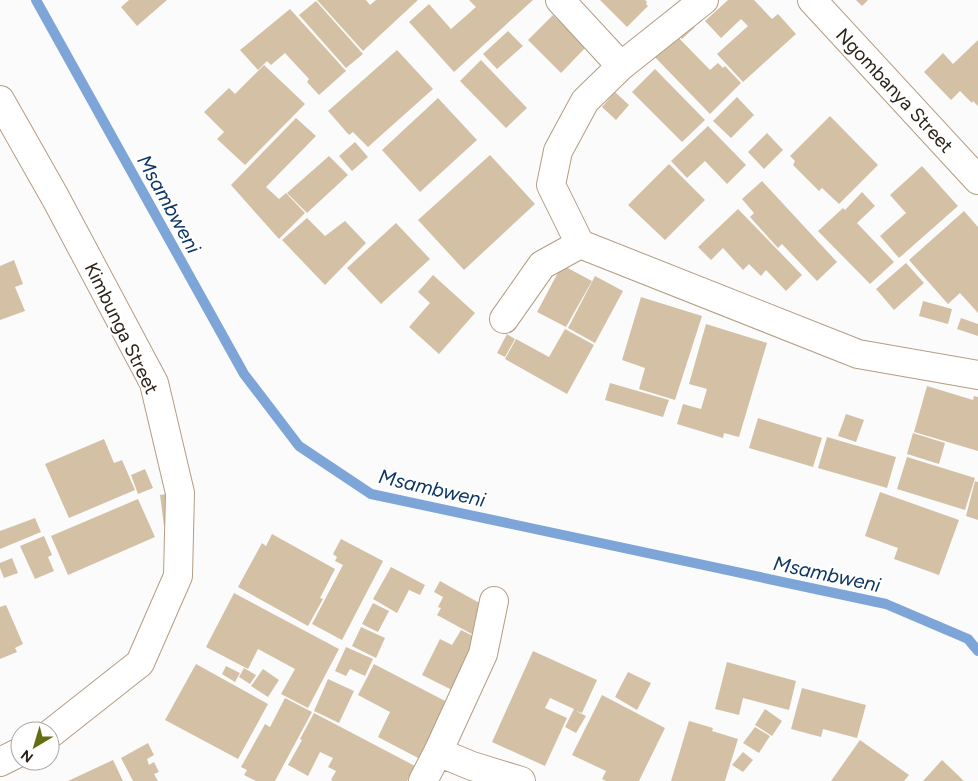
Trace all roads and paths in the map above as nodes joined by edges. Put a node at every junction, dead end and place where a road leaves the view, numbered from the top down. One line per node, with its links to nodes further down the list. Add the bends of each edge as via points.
1 (560, 0): 4 (street)
2 (704, 0): 4 (street)
3 (812, 0): 6 (street, Ngombanya Street)
4 (621, 66): 7 (street, via 585,102 558,151 551,185)
5 (0, 100): 11 (street, Kimbunga Street, via 154,383 180,493 178,576 140,662)
6 (978, 180)
7 (580, 244): 8 (street, via 542,265); 9 (street, via 858,354)
8 (504, 318)
9 (978, 375)
10 (494, 601): 12 (street, via 483,654)
11 (60, 726)
12 (438, 752): 13 (street); 14 (street)
13 (423, 781)
14 (521, 781)

